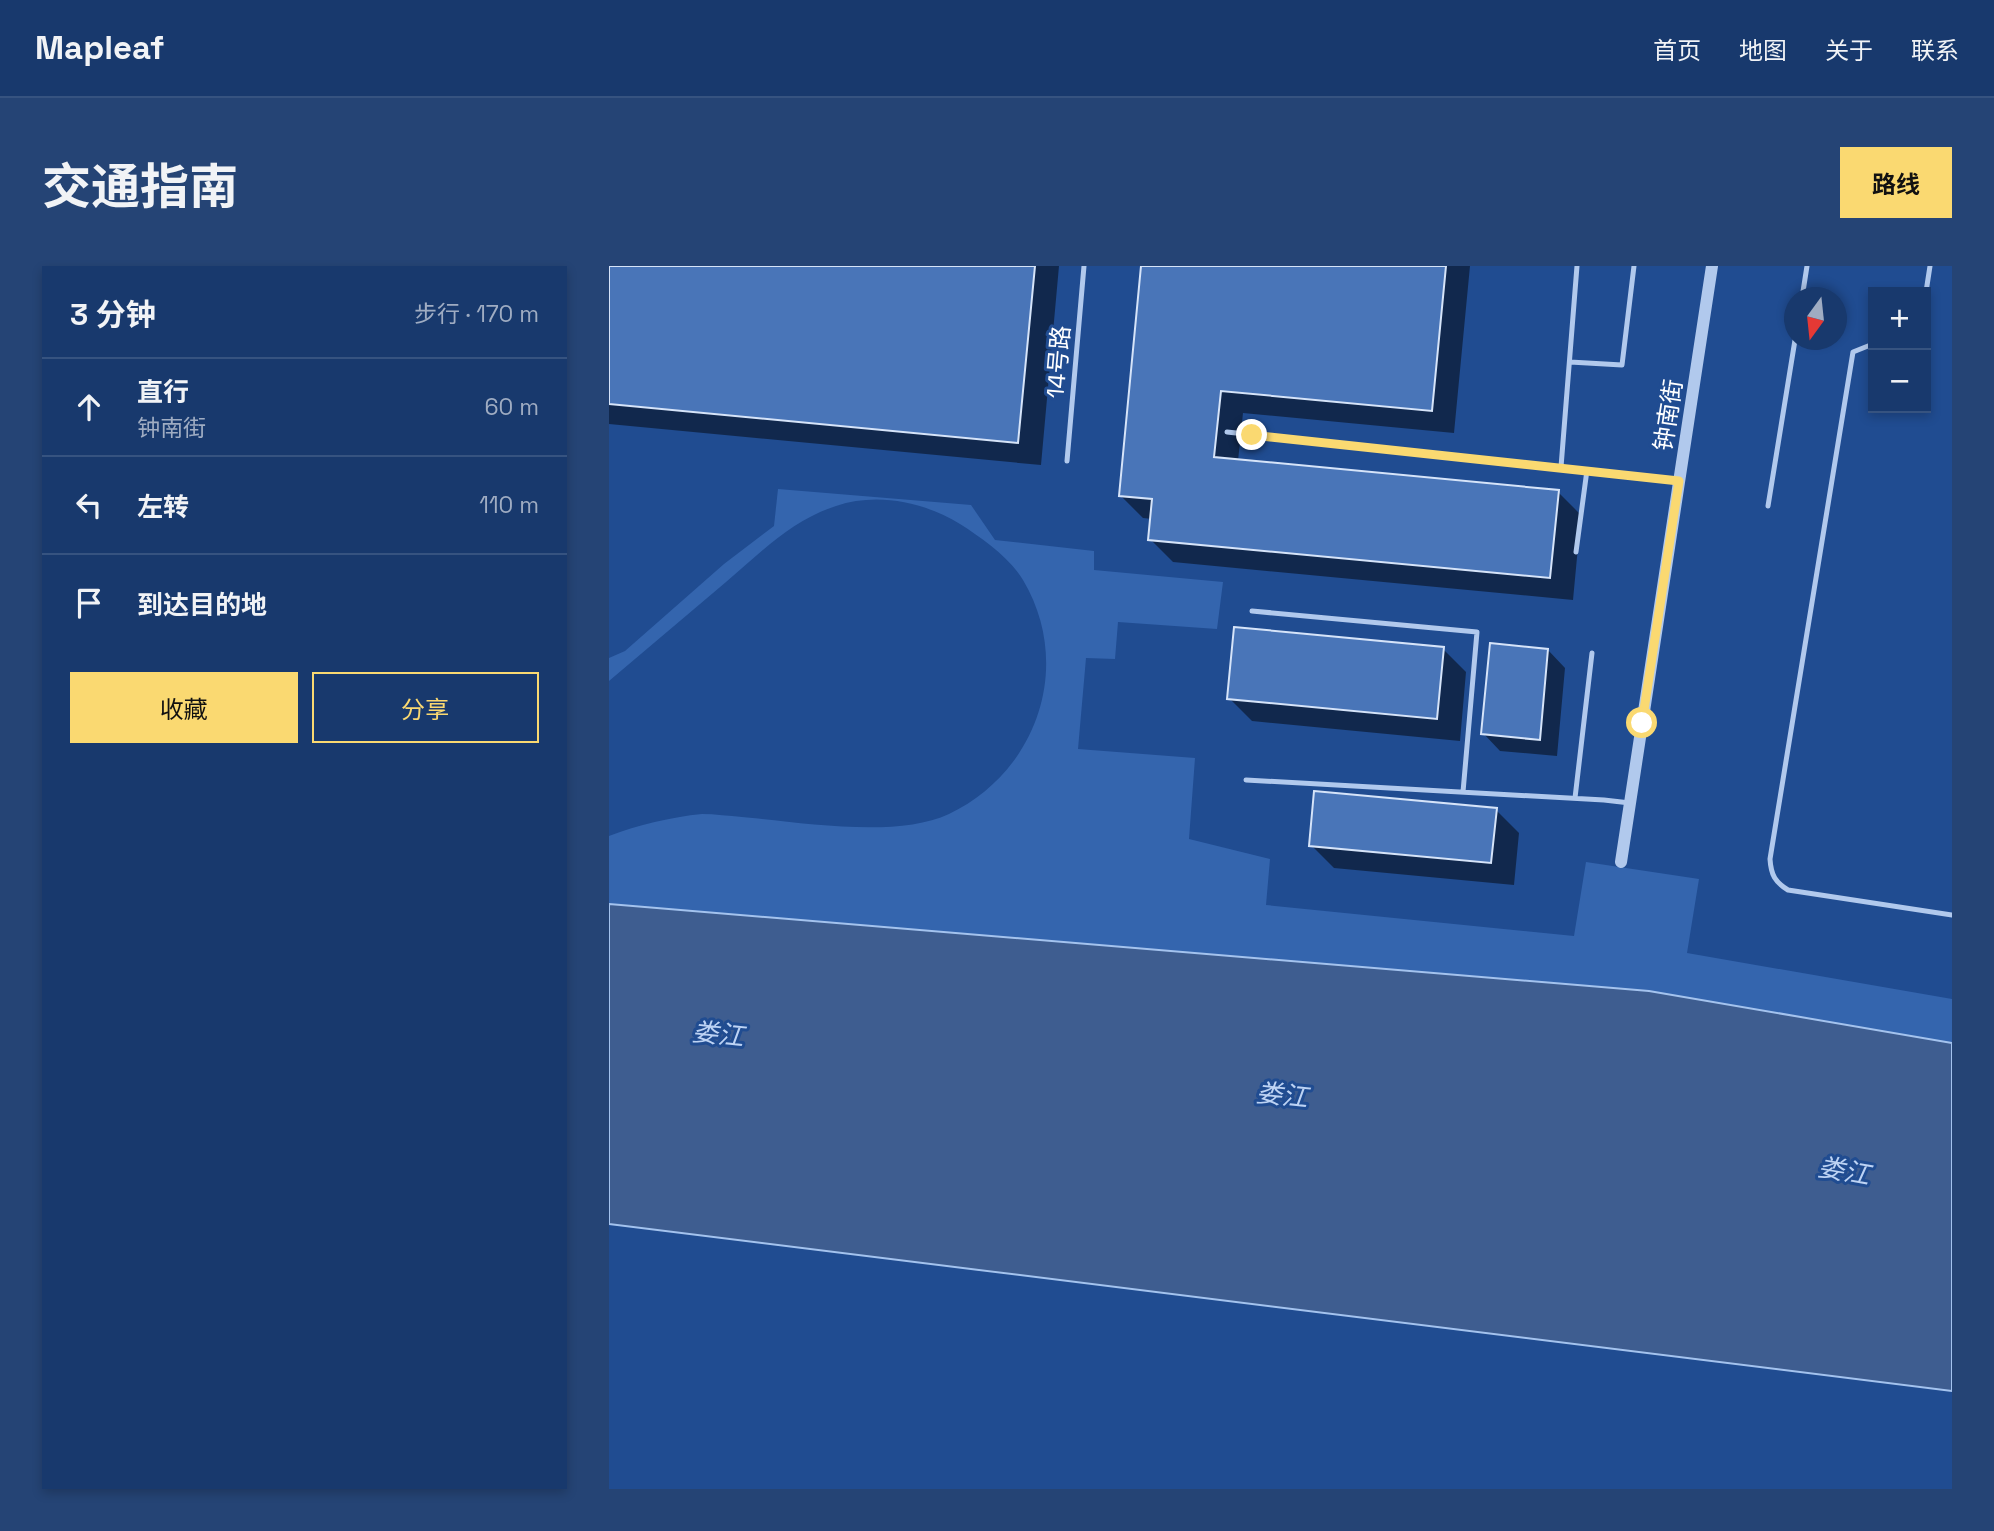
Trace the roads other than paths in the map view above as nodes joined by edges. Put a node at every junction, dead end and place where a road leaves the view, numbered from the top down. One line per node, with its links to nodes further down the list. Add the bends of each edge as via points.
1 (1084, 266): 13 (lane, 14号路)
2 (1577, 266): 11 (lane)
3 (1634, 266): 11 (lane, via 1622,365)
4 (1712, 266): 16 (street, 钟南街)
5 (1807, 266): 7 (lane)
6 (1930, 266): 8 (lane)
7 (1804, 287)
8 (1927, 287)
9 (1868, 346): 26 (lane, via 1853,352 1771,872 1788,890)
10 (1793, 350): 17 (lane)
11 (1570, 362): 14 (lane)
12 (1227, 432): 14 (lane)
13 (1067, 461)
14 (1561, 467): 15 (lane)
15 (1587, 470): 16 (lane); 18 (lane)
16 (1679, 481): 24 (street, 钟南街)
17 (1768, 506)
18 (1576, 552)
19 (1252, 611): 22 (lane, via 1477,632)
20 (1592, 653): 23 (lane)
21 (1246, 780): 22 (lane)
22 (1463, 792): 23 (lane)
23 (1575, 798): 24 (lane)
24 (1630, 803): 25 (street, 钟南街)
25 (1621, 862)
26 (1952, 915)

